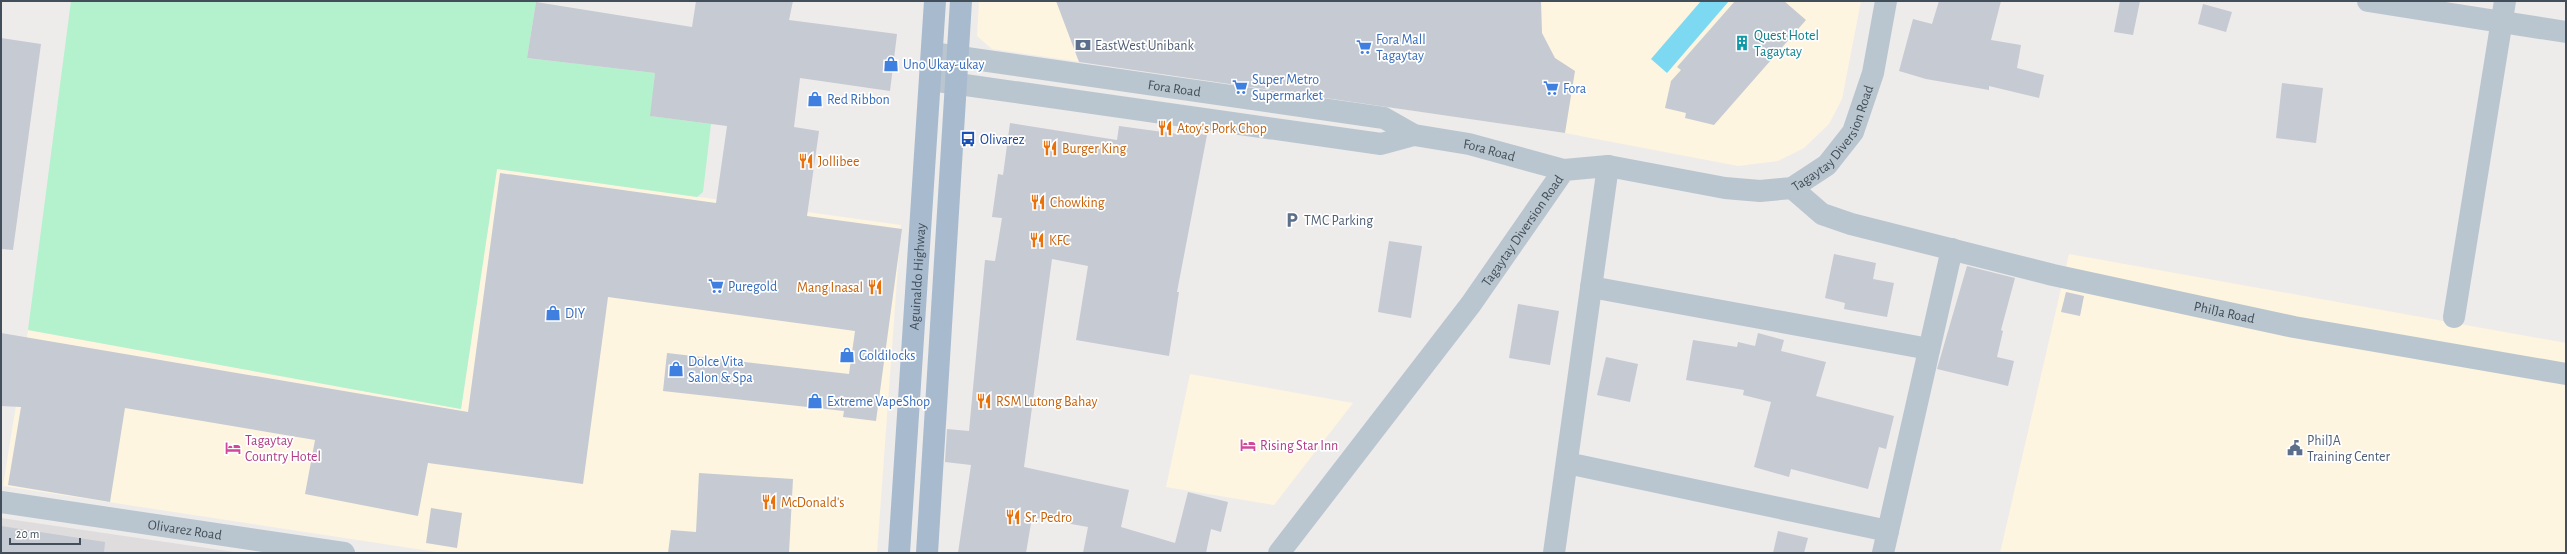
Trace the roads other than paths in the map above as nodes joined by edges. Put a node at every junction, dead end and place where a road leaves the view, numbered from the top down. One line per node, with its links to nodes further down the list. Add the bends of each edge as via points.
1 (935, 1): 8 (main road, Aguinaldo Highway)
2 (961, 1): 9 (main road, Aguinaldo Highway)
3 (1886, 1): 15 (street, Tagaytay Diversion Road, via 1873,73 1853,132 1827,165)
4 (2368, 1): 6 (street)
5 (2506, 1): 6 (street)
6 (2502, 22): 7 (street); 18 (street)
7 (2566, 32)
8 (932, 53): 9 (street, Fora Road); 10 (main road, Aguinaldo Highway)
9 (957, 57): 11 (main road, Aguinaldo Highway); 12 (street, Fora Road, via 1384,118)
10 (930, 80): 11 (street, Fora Road); 25 (main road, Aguinaldo Highway)
11 (956, 84): 12 (street, Fora Road, via 1381,144); 26 (main road, Aguinaldo Highway)
12 (1414, 135): 14 (street, Fora Road, via 1469,144)
13 (1608, 166): 14 (street, Tagaytay Diversion Road); 15 (street, Tagaytay Diversion Road, via 1725,188 1760,191); 17 (street)
14 (1564, 170): 27 (street, Tagaytay Diversion Road, via 1476,297)
15 (1792, 188): 16 (street, PhilJa Road, via 1822,214 1851,224)
16 (1952, 249): 19 (street); 20 (street, PhilJa Road, via 2053,275 2294,327)
17 (1592, 287): 19 (street); 21 (street)
18 (2454, 317)
19 (1929, 349): 23 (street)
20 (2566, 374)
21 (1567, 463): 23 (street); 28 (street)
22 (1, 502): 24 (street, Olivarez Road)
23 (1888, 531): 29 (street)
24 (344, 553)
25 (898, 553)
26 (926, 553)
27 (1279, 553)
28 (1554, 553)
29 (1883, 553)

